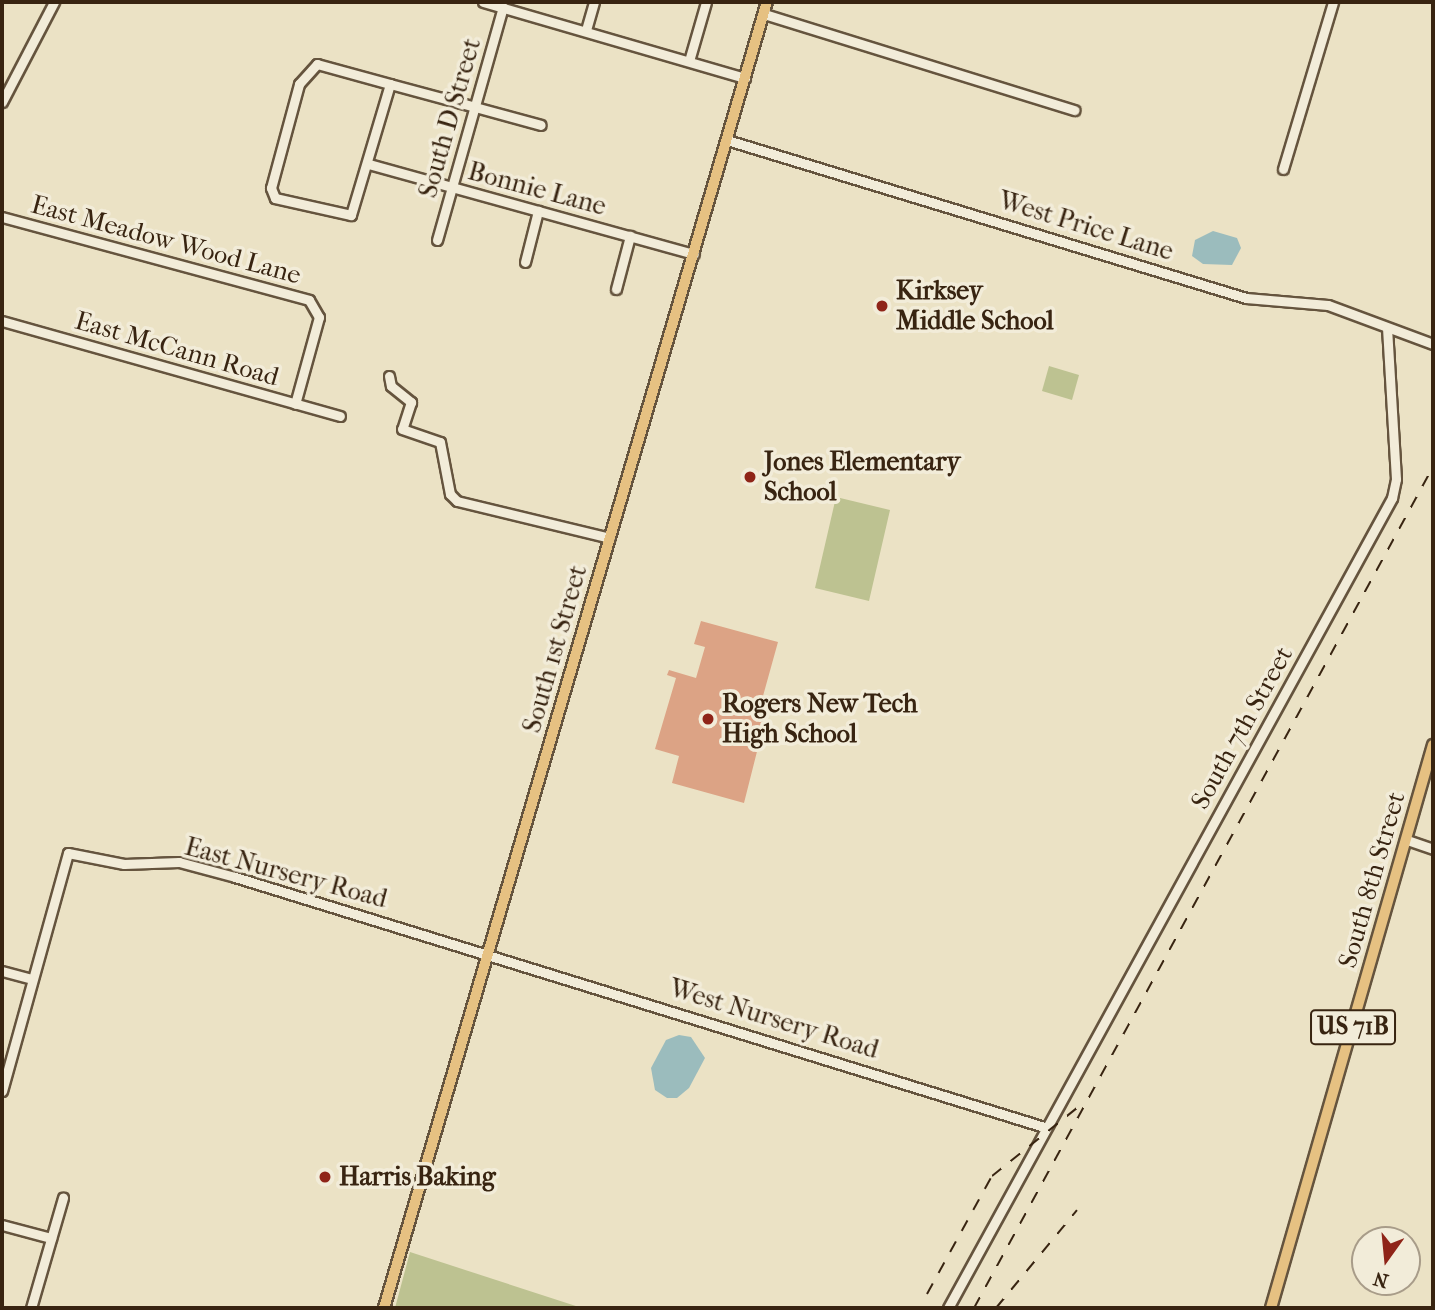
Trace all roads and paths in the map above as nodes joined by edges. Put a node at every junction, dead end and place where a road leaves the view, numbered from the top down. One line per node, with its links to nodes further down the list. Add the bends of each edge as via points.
1 (54, 2): 13 (street)
2 (483, 2): 7 (street)
3 (594, 2): 9 (street)
4 (706, 2): 10 (street)
5 (767, 2): 8 (main road, South 1st Street)
6 (1333, 2): 19 (street)
7 (503, 7): 9 (street); 14 (street, South D Street)
8 (764, 14): 11 (main road, South 1st Street); 15 (street)
9 (586, 30): 10 (street)
10 (689, 61): 11 (street)
11 (745, 78): 17 (main road, South 1st Street)
12 (390, 83): 14 (street); 18 (street); 18 (street, via 317,64 308,70 299,84 271,188 275,198 351,215)
13 (3, 98)
14 (475, 107): 16 (street); 20 (street, South D Street)
15 (1074, 110)
16 (541, 125)
17 (727, 140): 25 (main road, South 1st Street); 29 (street, West Price Lane, via 1246,298 1328,306)
18 (369, 164): 20 (street, Bonnie Lane)
19 (1283, 169)
20 (452, 187): 21 (street, Bonnie Lane); 24 (street, South D Street)
21 (538, 211): 23 (street, Bonnie Lane); 26 (street)
22 (2, 217): 32 (street, East Meadow Wood Lane, via 309,300 317,307)
23 (630, 236): 25 (street, Bonnie Lane); 27 (street)
24 (437, 240)
25 (694, 254): 34 (main road, South 1st Street)
26 (525, 262)
27 (617, 289)
28 (2, 321): 32 (street, East McCann Road)
29 (1387, 328): 30 (street, West Price Lane); 43 (street, South 7th Street, via 1396,479 1392,498)
30 (1433, 344)
31 (388, 376): 34 (street, via 391,386 411,401 402,429 440,442 450,494 457,501)
32 (295, 404): 33 (street, East McCann Road)
33 (340, 416)
34 (611, 538): 38 (main road, South 1st Street)
35 (1433, 746): 36 (main road, South 8th Street / US 71B)
36 (1407, 840): 37 (street); 50 (main road, South 8th Street / US 71B)
37 (1433, 849)
38 (490, 954): 40 (street, East Nursery Road, via 178,862 124,864 68,853); 43 (street, West Nursery Road); 48 (main road, South 1st Street)
39 (2, 971): 40 (street)
40 (32, 979): 41 (street)
41 (6, 1061): 42 (street)
42 (2, 1091)
43 (1044, 1127): 49 (street, South 7th Street)
44 (63, 1198): 46 (street)
45 (2, 1225): 46 (street)
46 (51, 1238): 47 (street)
47 (31, 1308)
48 (384, 1308)
49 (948, 1308)
50 (1272, 1308)

